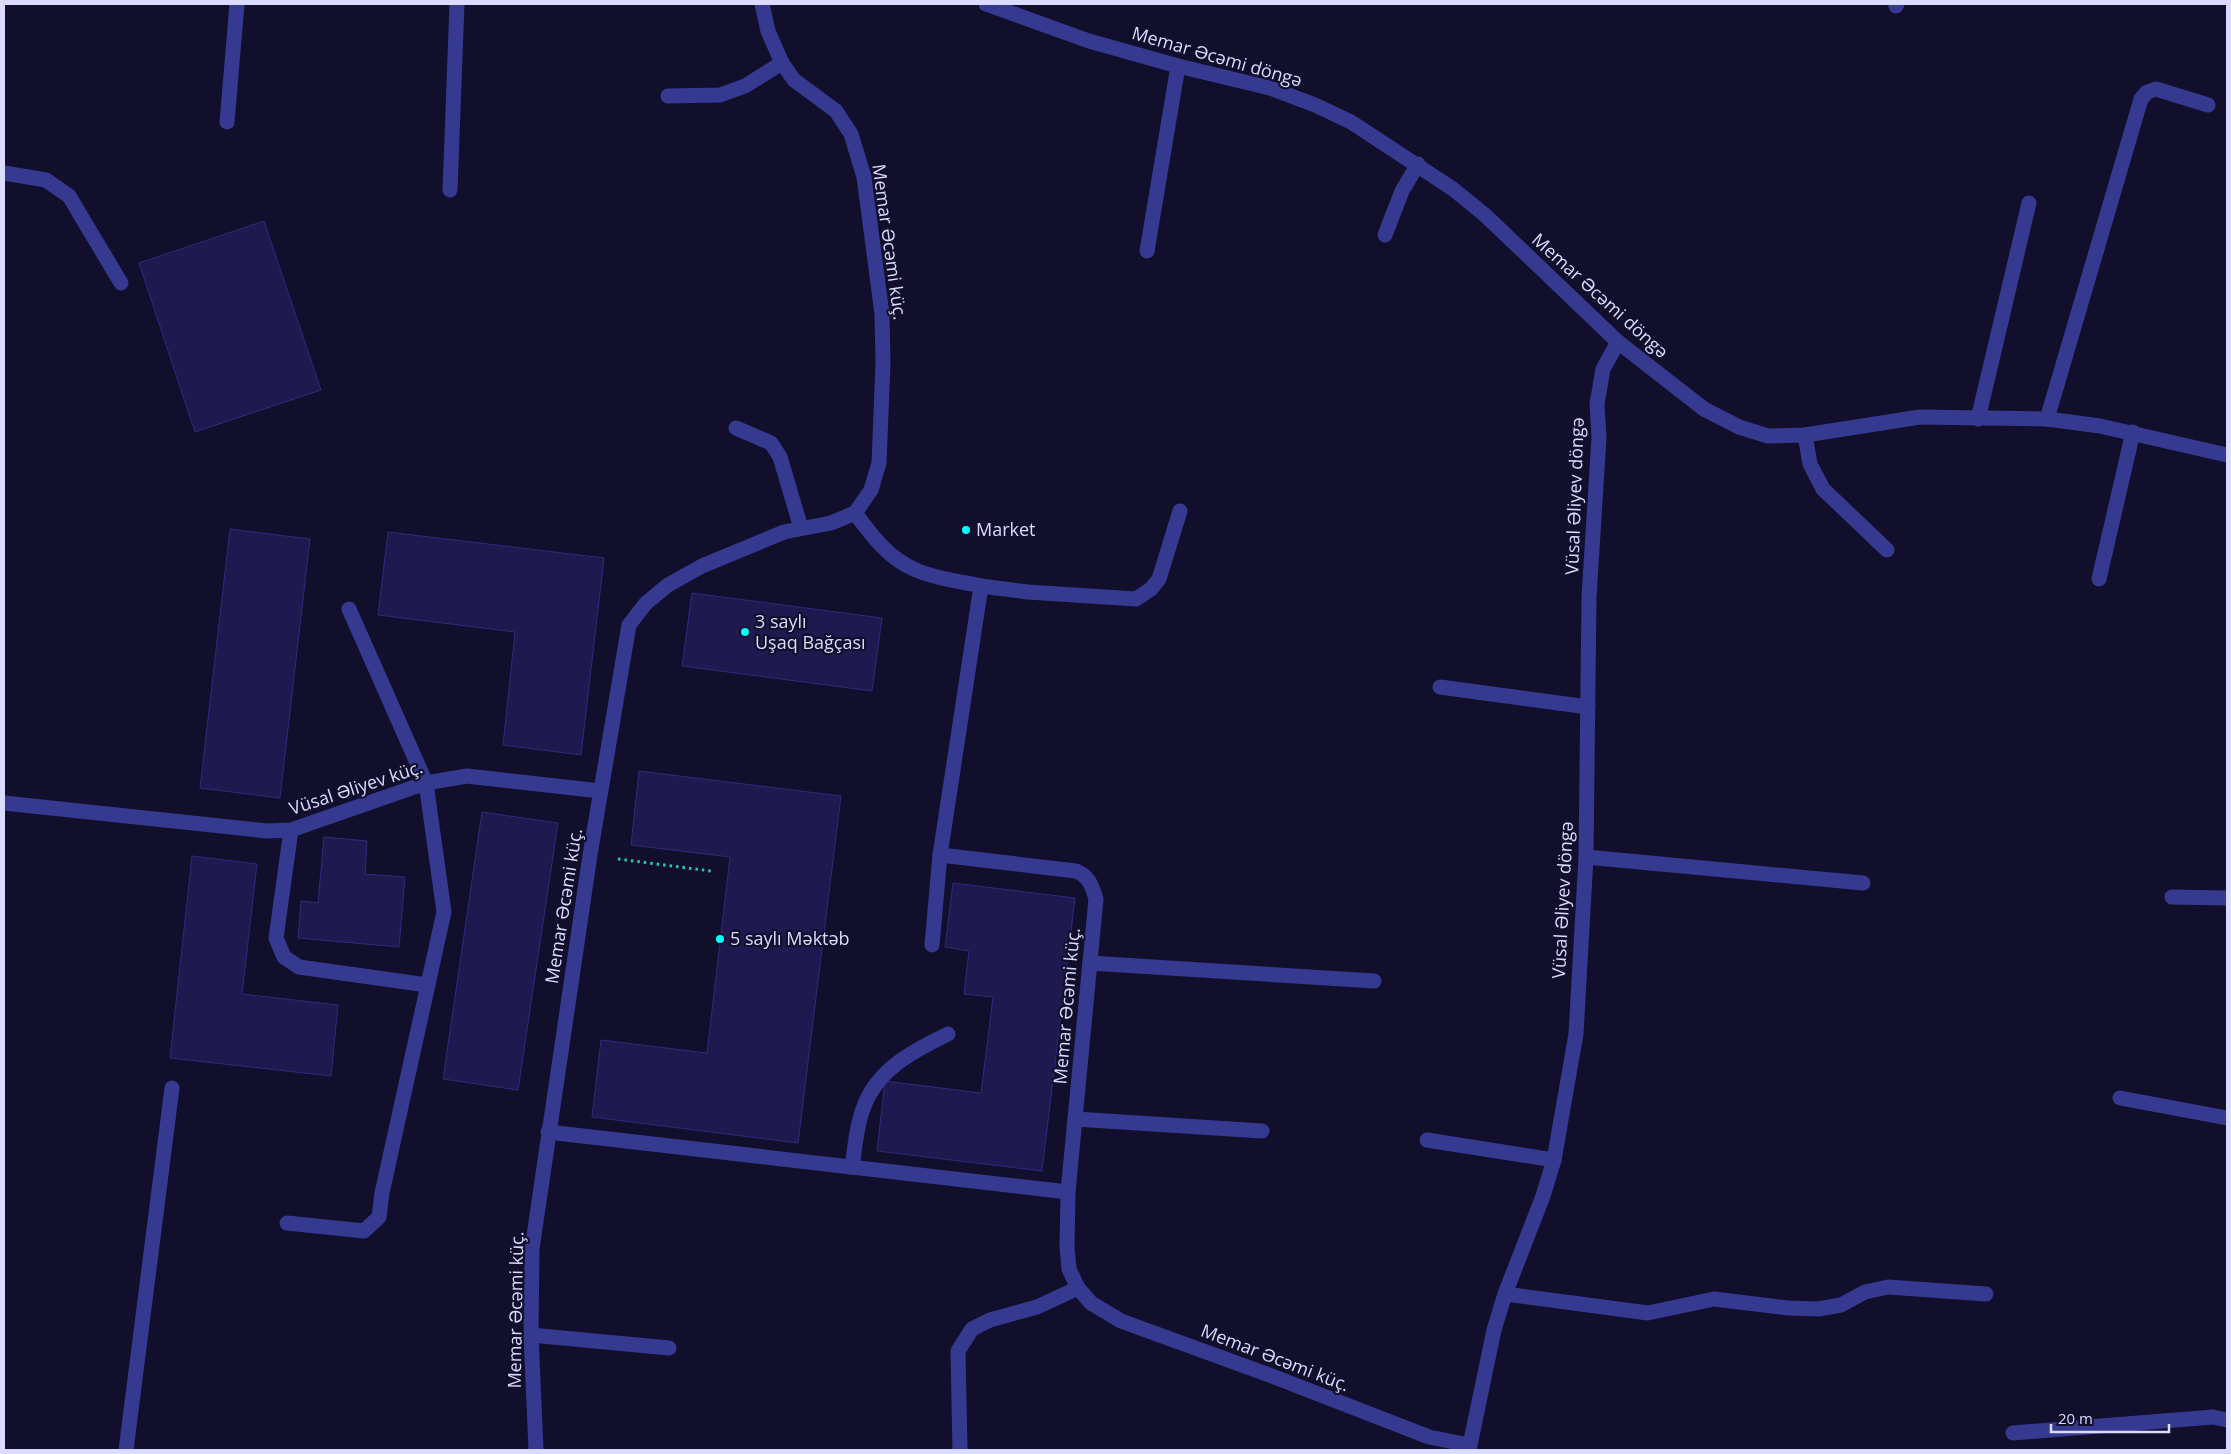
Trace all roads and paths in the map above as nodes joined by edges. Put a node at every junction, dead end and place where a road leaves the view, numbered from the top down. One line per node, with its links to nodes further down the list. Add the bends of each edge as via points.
1 (237, 4): 9 (street)
2 (457, 4): 12 (street)
3 (762, 4): 5 (street, Memar Əcəmi küç., via 768,31)
4 (986, 4): 6 (street, Memar Əcəmi döngə, via 1089,41)
5 (782, 63): 7 (street, via 746,86 720,95); 25 (street, Memar Əcəmi küç., via 794,80 836,111 851,134 864,177 881,306 883,363 879,463 871,490)
6 (1178, 66): 10 (street, Memar Əcəmi döngə, via 1270,88 1315,105 1351,122); 15 (street)
7 (668, 96)
8 (2208, 105): 19 (street, via 2156,89 2141,99)
9 (227, 122)
10 (1418, 164): 14 (street, via 1402,191); 17 (street, Memar Əcəmi döngə, via 1485,215)
11 (4, 173): 16 (street, via 46,180 69,196)
12 (450, 190)
13 (2029, 203): 18 (street)
14 (1386, 235)
15 (1146, 251)
16 (121, 283)
17 (1618, 342): 22 (street, Memar Əcəmi döngə, via 1704,409 1739,427 1768,436); 32 (street, Vüsal Əliyev döngə, via 1603,369 1597,404)
18 (1978, 419): 19 (street, Memar Əcəmi döngə); 22 (street, Memar Əcəmi döngə, via 1920,417)
19 (2047, 419): 21 (street, Memar Əcəmi döngə)
20 (736, 428): 26 (street, via 771,443 780,457)
21 (2133, 432): 23 (street, Memar Əcəmi döngə); 28 (street)
22 (1805, 435): 27 (street, via 1810,464 1823,489)
23 (2227, 455)
24 (1180, 511): 29 (street, via 1159,580 1136,599)
25 (855, 513): 26 (street, Memar Əcəmi küç.); 29 (street, via 888,554 916,570)
26 (800, 528): 34 (street, Memar Əcəmi küç., via 702,566 668,585 646,603 630,625)
27 (1888, 550)
28 (2098, 579)
29 (980, 586): 38 (street)
30 (349, 609): 33 (street)
31 (1440, 688): 32 (street)
32 (1588, 707): 39 (street, Vüsal Əliyev döngə)
33 (426, 783): 34 (street, Vüsal Əliyev küç., via 467,776); 36 (street, Vüsal Əliyev küç.); 47 (street, via 444,912)
34 (600, 791): 37 (street, Memar Əcəmi küç.)
35 (4, 803): 36 (street, Vüsal Əliyev küç.)
36 (291, 830): 47 (street, via 276,938 284,957 299,967)
37 (590, 855): 40 (path); 54 (street, Memar Əcəmi küç.)
38 (940, 855): 44 (street); 45 (street, Memar Əcəmi küç., via 1076,870 1084,874 1096,899)
39 (1586, 857): 41 (street); 56 (street, Vüsal Əliyev döngə, via 1576,1034)
40 (711, 872)
41 (1863, 883)
42 (2172, 897): 43 (street)
43 (2227, 898)
44 (932, 945)
45 (1090, 963): 46 (street); 52 (street, Memar Əcəmi küç.)
46 (1374, 981)
47 (427, 985): 59 (street, via 379,1217 364,1231)
48 (948, 1034): 57 (street, via 913,1051 884,1073 870,1092 862,1110)
49 (172, 1088): 68 (street)
50 (2120, 1098): 51 (street)
51 (2227, 1118)
52 (1075, 1119): 53 (street); 58 (street, Memar Əcəmi küç.)
53 (1262, 1131)
54 (548, 1132): 57 (street); 63 (street, Memar Əcəmi küç., via 532,1249)
55 (1427, 1140): 56 (street)
56 (1554, 1160): 61 (street, Vüsal Əliyev döngə)
57 (852, 1167): 58 (street)
58 (1068, 1192): 60 (street, Memar Əcəmi küç., via 1069,1269)
59 (287, 1223)
60 (1078, 1288): 67 (street, Memar Əcəmi küç., via 1091,1303 1121,1321 1429,1437); 70 (street, via 1037,1307 990,1320 972,1329 958,1351)
61 (1505, 1294): 62 (street, via 1648,1313 1714,1299 1818,1309 1841,1305 1865,1292 1888,1288); 67 (street, Vüsal Əliyev döngə, via 1494,1330)
62 (1986, 1294)
63 (530, 1335): 64 (street); 69 (street, Memar Əcəmi küç.)
64 (669, 1348)
65 (2227, 1420): 66 (street, via 2214,1417)
66 (2013, 1433)
67 (1469, 1448)
68 (126, 1450)
69 (536, 1450)
70 (960, 1450)

